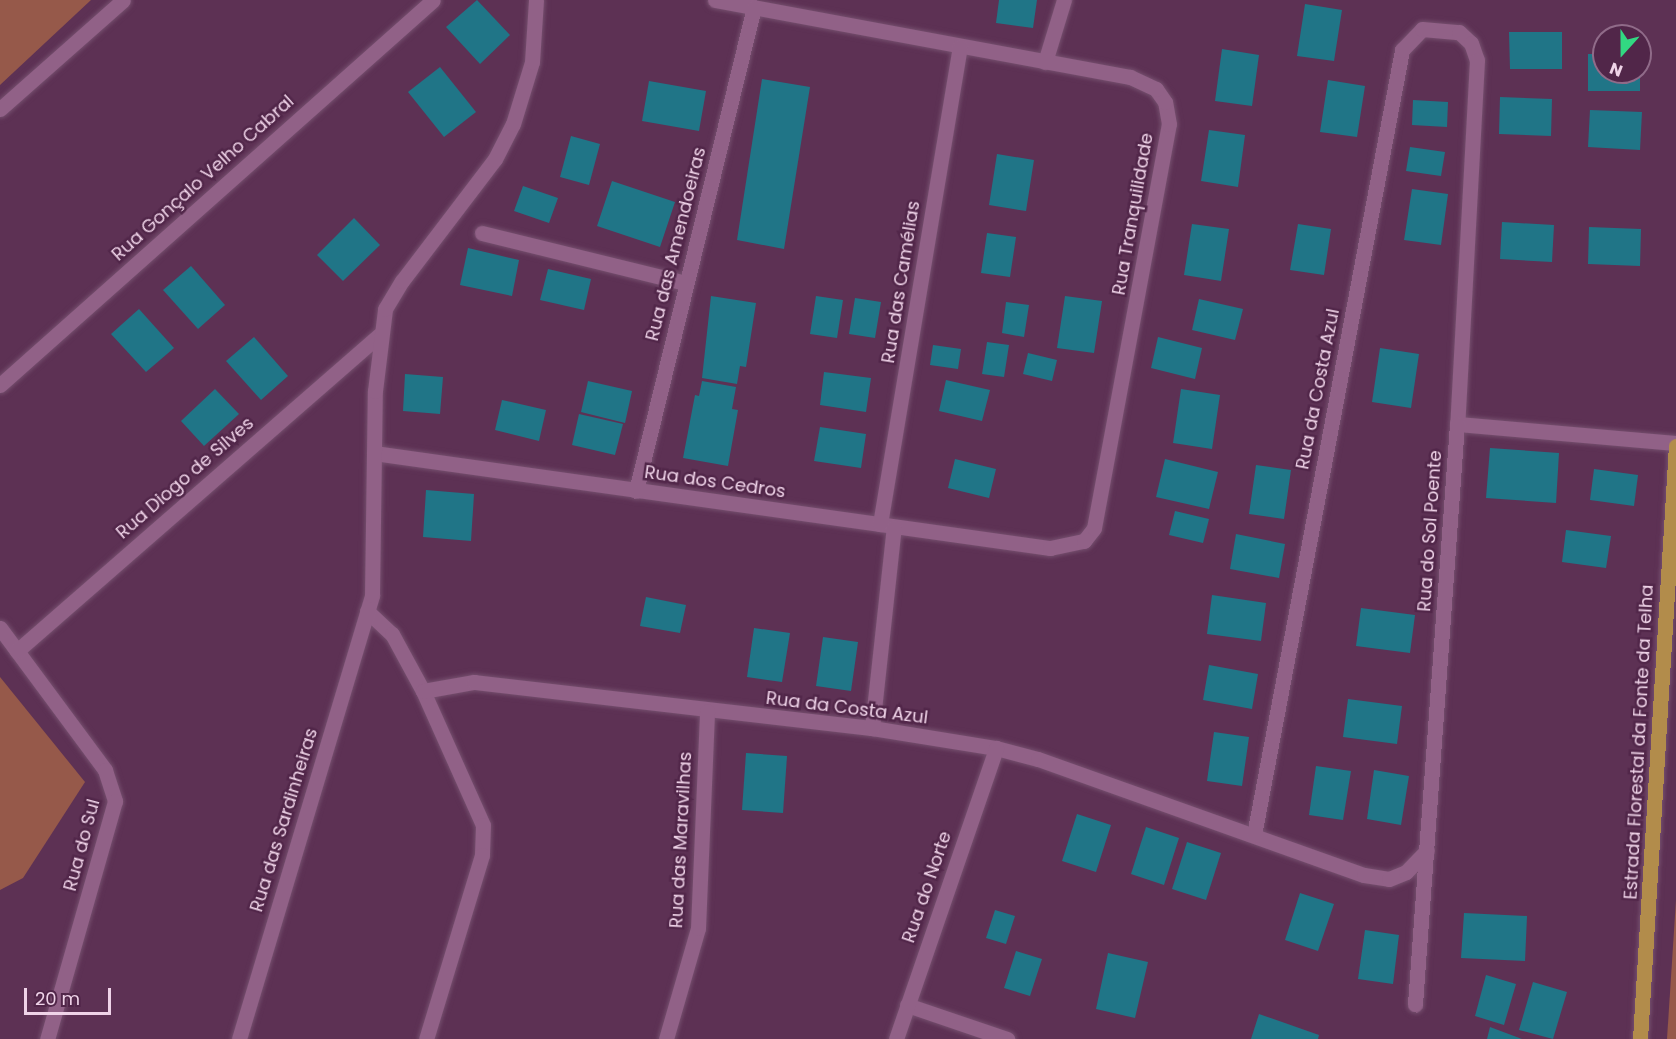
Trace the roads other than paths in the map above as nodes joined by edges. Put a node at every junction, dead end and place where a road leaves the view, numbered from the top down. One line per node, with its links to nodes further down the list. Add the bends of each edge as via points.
1 (123, 0): 10 (street)
2 (433, 0): 14 (street, Rua Gonçalo Velho Cabral)
3 (536, 0): 13 (street, Rua das Sardinheiras, via 532,62 513,124 495,159 402,281 385,309)
4 (715, 0): 6 (street, Rua Tranquilidade)
5 (1065, 0): 9 (street)
6 (754, 6): 7 (street, Rua Tranquilidade); 12 (street, Rua das Amendoeiras)
7 (960, 47): 9 (street, Rua Tranquilidade); 19 (street, Rua das Camélias)
8 (1477, 60): 15 (street, Rua do Sol Poente); 28 (street, Rua da Costa Azul, via 1471,43 1459,32 1439,28 1422,28 1402,50)
9 (1045, 62): 20 (street, Rua Tranquilidade, via 1130,77 1156,89 1165,102 1169,124 1100,513 1084,541)
10 (0, 109)
11 (482, 233): 12 (street)
12 (686, 283): 18 (street, Rua das Amendoeiras)
13 (379, 335): 17 (street, Rua das Sardinheiras); 23 (street, Rua Diogo de Silves)
14 (0, 385)
15 (1457, 424): 16 (street); 29 (street, Rua do Sol Poente)
16 (1676, 445): 38 (main road, Estrada Florestal da Fonte da Telha)
17 (374, 453): 18 (street, Rua dos Cedros); 21 (street, Rua das Sardinheiras, via 373,578)
18 (636, 491): 19 (street, Rua dos Cedros)
19 (887, 526): 20 (street, Rua dos Cedros); 26 (street, Rua das Camélias)
20 (1050, 548)
21 (367, 611): 24 (street, via 385,624); 33 (street, Rua das Sardinheiras)
22 (0, 628): 23 (street, Rua do Sul)
23 (17, 651): 32 (street, Rua do Sul, via 105,770 115,801)
24 (423, 691): 25 (street, Rua da Costa Azul, via 474,682); 34 (street, via 477,809 485,841)
25 (707, 711): 26 (street, Rua da Costa Azul); 35 (street, Rua das Maravilhas, via 698,928)
26 (872, 728): 27 (street, Rua da Costa Azul)
27 (996, 748): 28 (street, Rua da Costa Azul); 31 (street, Rua do Norte)
28 (1254, 835): 29 (street, Rua da Costa Azul, via 1365,875 1389,879 1406,873)
29 (1427, 850): 30 (street, Rua do Sol Poente)
30 (1415, 1004)
31 (907, 1005): 36 (street, Rua do Norte); 37 (street)
32 (47, 1039)
33 (239, 1039)
34 (426, 1039)
35 (666, 1039)
36 (896, 1039)
37 (1007, 1039)
38 (1640, 1039)

